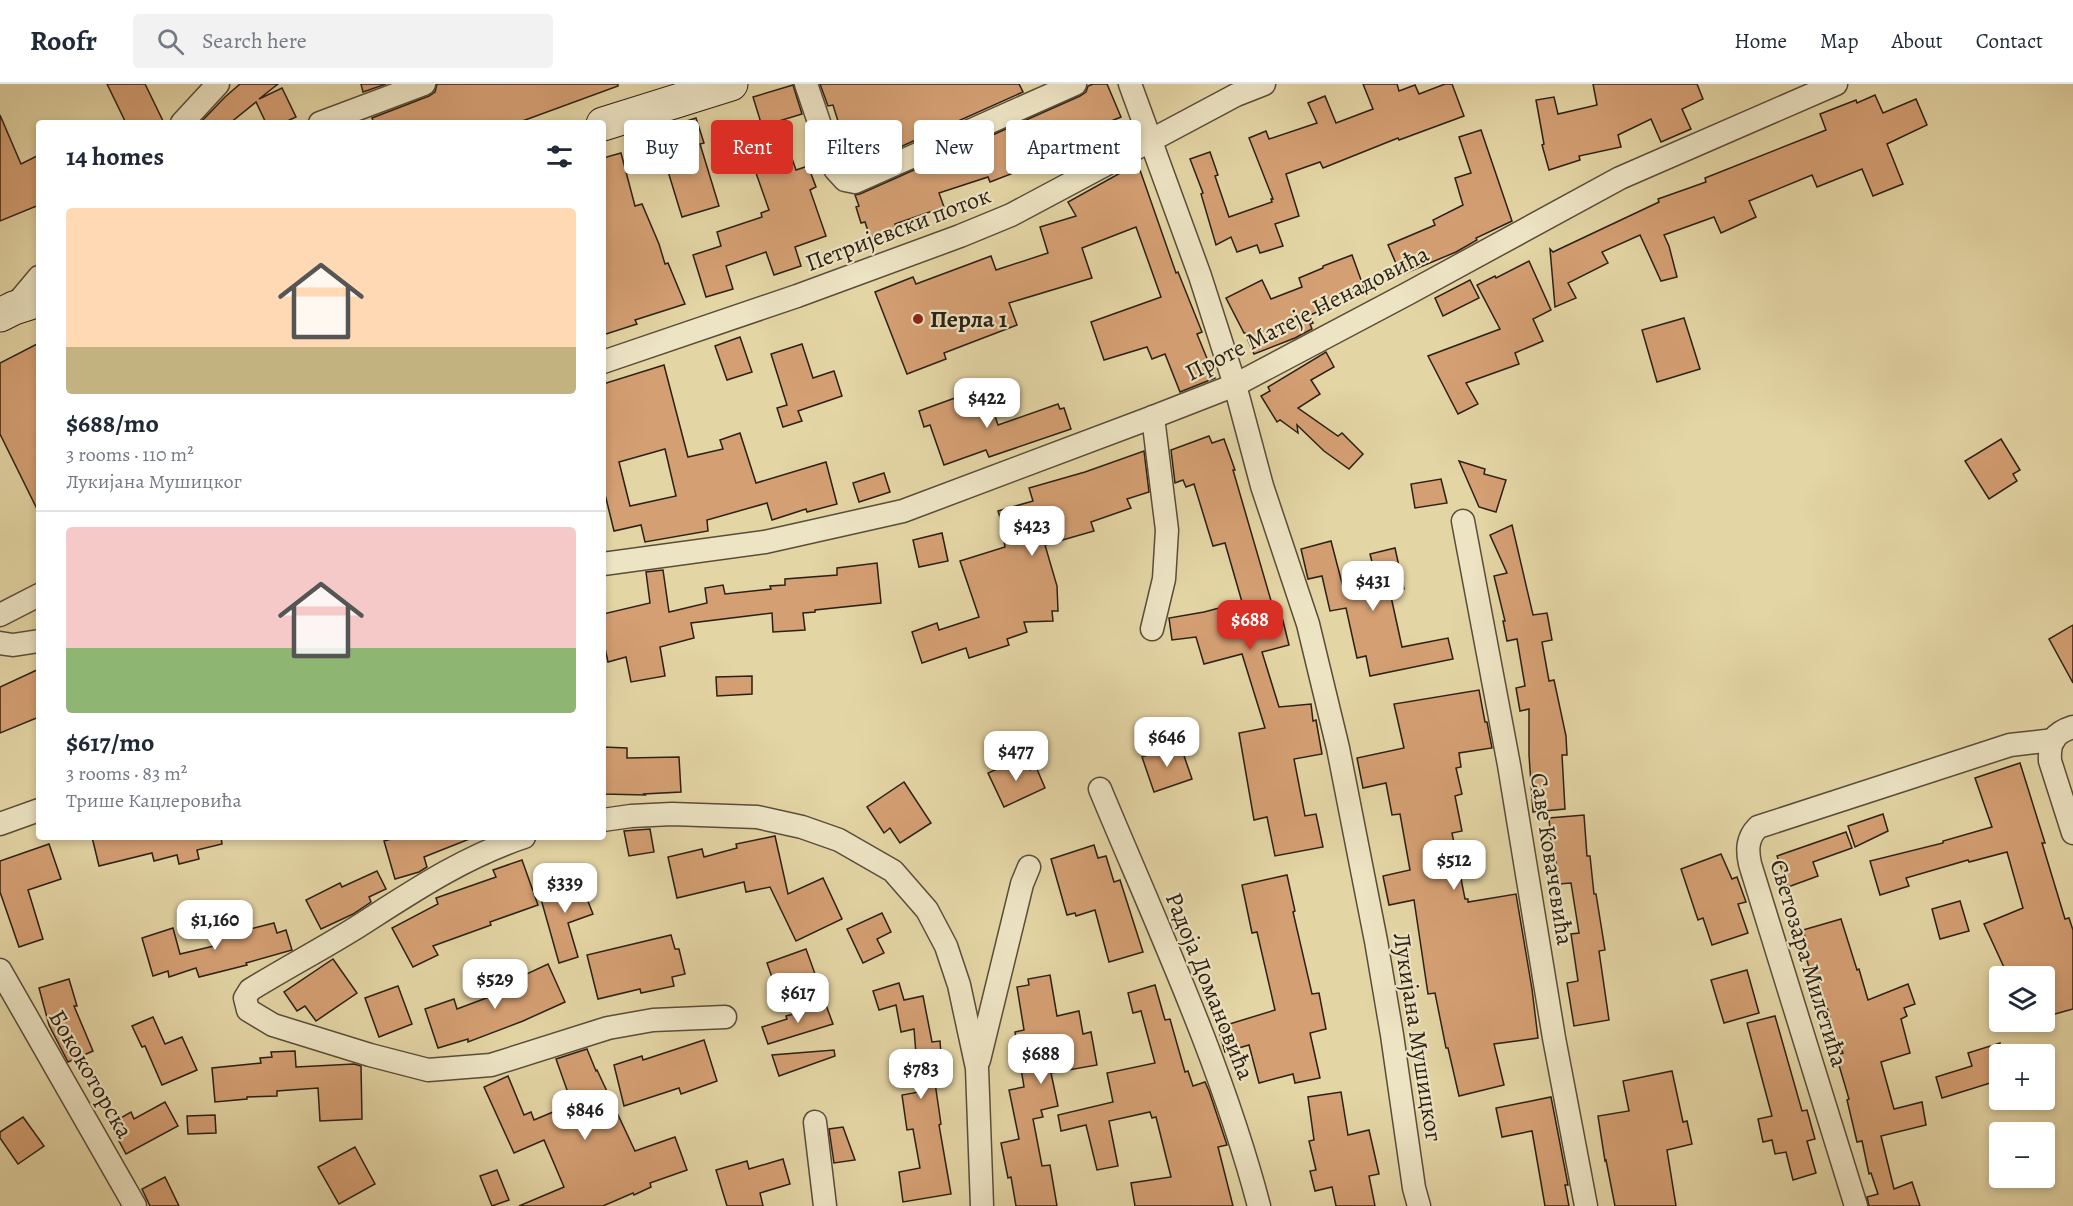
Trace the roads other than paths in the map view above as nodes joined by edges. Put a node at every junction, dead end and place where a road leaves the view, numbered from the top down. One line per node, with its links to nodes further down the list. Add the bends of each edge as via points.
1 (218, 84): 9 (street)
2 (423, 84): 10 (street)
3 (731, 84): 11 (main road)
4 (806, 84): 5 (street, via 836,170 845,180 855,182)
5 (1075, 84)
6 (1130, 84): 12 (street, Лукијана Мушицког)
7 (1264, 84): 12 (street, Петријевски поток)
8 (1836, 84): 16 (street, Проте Матеје Ненадовића, via 1620,178)
9 (185, 120)
10 (328, 120)
11 (606, 123)
12 (1150, 140): 15 (street, Петријевски поток, via 1011,215 960,236 732,320); 16 (street, Лукијана Мушицког)
13 (36, 281): 14 (street)
14 (13, 308)
15 (606, 361)
16 (1235, 385): 17 (street, Проте Матеје Ненадовића); 42 (street, Лукијана Мушицког, via 1262,486 1308,624 1338,748 1386,1000)
17 (1153, 417): 19 (street, Проте Матеје Ненадовића, via 903,511 765,542); 22 (street, via 1167,530 1164,579)
18 (1463, 521): 43 (street, Саве Ковачевића)
19 (606, 564)
20 (36, 597): 21 (street)
21 (0, 615)
22 (1152, 629)
23 (36, 641): 24 (street)
24 (0, 643)
25 (2073, 727): 26 (street, via 2059,732)
26 (2054, 740): 31 (street, via 2050,762); 44 (street, Светозара Милетића, via 2010,745 1758,826 1749,840 1750,864)
27 (1100, 789): 41 (street, Радоја Домановића, via 1195,1015 1244,1150)
28 (36, 811): 30 (street)
29 (606, 820): 36 (street, via 672,814 757,817 802,826 839,840 892,871 927,910 946,946)
30 (0, 824)
31 (2073, 833)
32 (516, 840): 35 (street, via 471,857 250,990 246,998 248,1010 273,1025 429,1070 491,1065 608,1028 653,1020)
33 (1029, 867): 36 (street)
34 (0, 970): 38 (street, Бококоторска)
35 (724, 1017)
36 (977, 1068): 40 (street)
37 (816, 1122): 39 (street)
38 (135, 1206)
39 (825, 1206)
40 (982, 1206)
41 (1259, 1206)
42 (1419, 1206)
43 (1586, 1206)
44 (1856, 1206)

